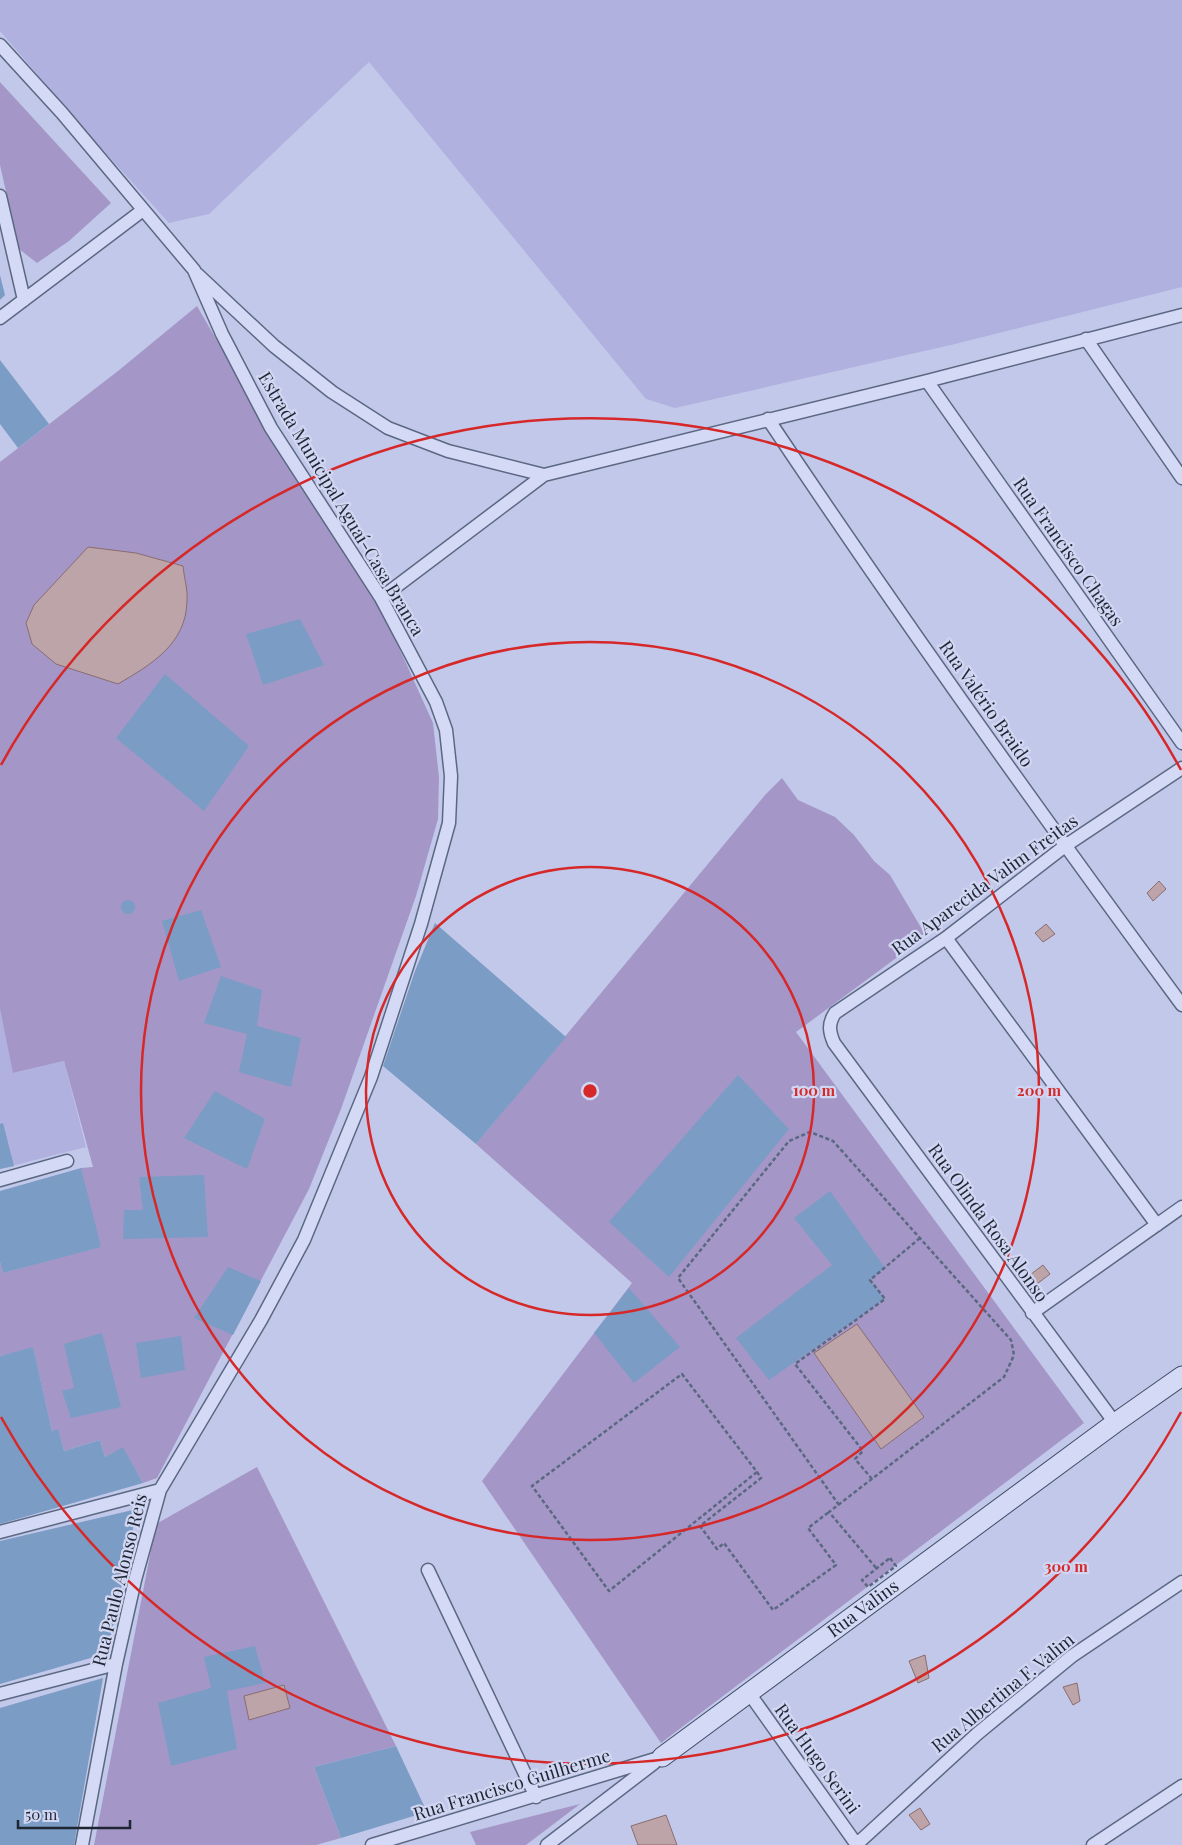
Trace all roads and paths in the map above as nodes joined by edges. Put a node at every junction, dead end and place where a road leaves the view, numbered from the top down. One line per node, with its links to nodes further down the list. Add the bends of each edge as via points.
1 (0, 45): 3 (street, Estrada Municipal Aguaí-Casa Branca)
2 (0, 196): 5 (street)
3 (143, 210): 4 (street, Estrada Municipal Aguaí-Casa Branca); 5 (street)
4 (194, 270): 11 (street, via 274,346 332,392 388,428 448,451); 13 (street, Estrada Municipal Aguaí-Casa Branca, via 222,334 271,428)
5 (24, 300): 7 (street)
6 (1182, 315): 8 (street)
7 (0, 318)
8 (1086, 339): 9 (street); 12 (street)
9 (927, 381): 10 (street); 14 (street, Rua Francisco Chagas)
10 (768, 419): 11 (street); 16 (street, Rua Valério Braido, via 846,536)
11 (544, 475): 13 (street)
12 (1182, 478)
13 (381, 598): 25 (street, Estrada Municipal Aguaí-Casa Branca, via 436,702 446,730 451,776 449,823 421,924 371,1077)
14 (1182, 743)
15 (1182, 768): 16 (street, Rua Aparecida Valim Freitas)
16 (1065, 846): 17 (street, Rua Aparecida Valim Freitas); 18 (street, Rua Valério Braido)
17 (946, 938): 19 (street, Rua Aparecida Valim Freitas, via 835,1013 829,1028); 23 (street)
18 (1182, 1005)
19 (834, 1043): 26 (street, Rua Olinda Rosa Alonso)
20 (67, 1161): 21 (street)
21 (0, 1180)
22 (1182, 1207): 23 (street)
23 (1157, 1225): 26 (street)
24 (920, 1238): 30 (path, via 1012,1340 1014,1356 1004,1376); 30 (path, via 870,1280 885,1299 796,1364 863,1451 855,1459); 32 (path, via 833,1141 810,1132 789,1141 678,1278)
25 (304, 1240): 31 (street, Rua Paulo Alonso Reis, via 262,1320)
26 (1032, 1313): 28 (street, Rua Olinda Rosa Alonso)
27 (1182, 1376): 28 (street, Rua Valins)
28 (1115, 1423): 39 (street, Rua Valins)
29 (757, 1472): 29 (path, via 682,1374 532,1486 609,1591); 33 (path, via 761,1478 700,1526 717,1549 724,1543 773,1610 836,1565 808,1528)
30 (872, 1479): 32 (path)
31 (160, 1490): 34 (street); 38 (street, Rua Paulo Alonso Reis)
32 (839, 1505): 33 (path)
33 (830, 1512): 35 (path)
34 (0, 1532)
35 (877, 1569): 35 (path, via 862,1580 868,1587 896,1566 890,1558)
36 (428, 1570): 43 (street)
37 (1182, 1582): 47 (street, Rua Albertina F. Valim, via 1072,1656 976,1734)
38 (116, 1664): 40 (street); 44 (street, Rua Paulo Alonso Reis)
39 (748, 1693): 41 (street, Rua Valins); 47 (street, Rua Hugo Serini)
40 (0, 1694)
41 (662, 1757): 43 (street, Rua Francisco Guilherme); 46 (street, Rua Valins)
42 (1182, 1786): 48 (street)
43 (536, 1797): 45 (street, Rua Francisco Guilherme)
44 (82, 1845)
45 (372, 1845)
46 (547, 1845)
47 (857, 1845)
48 (1093, 1845)

